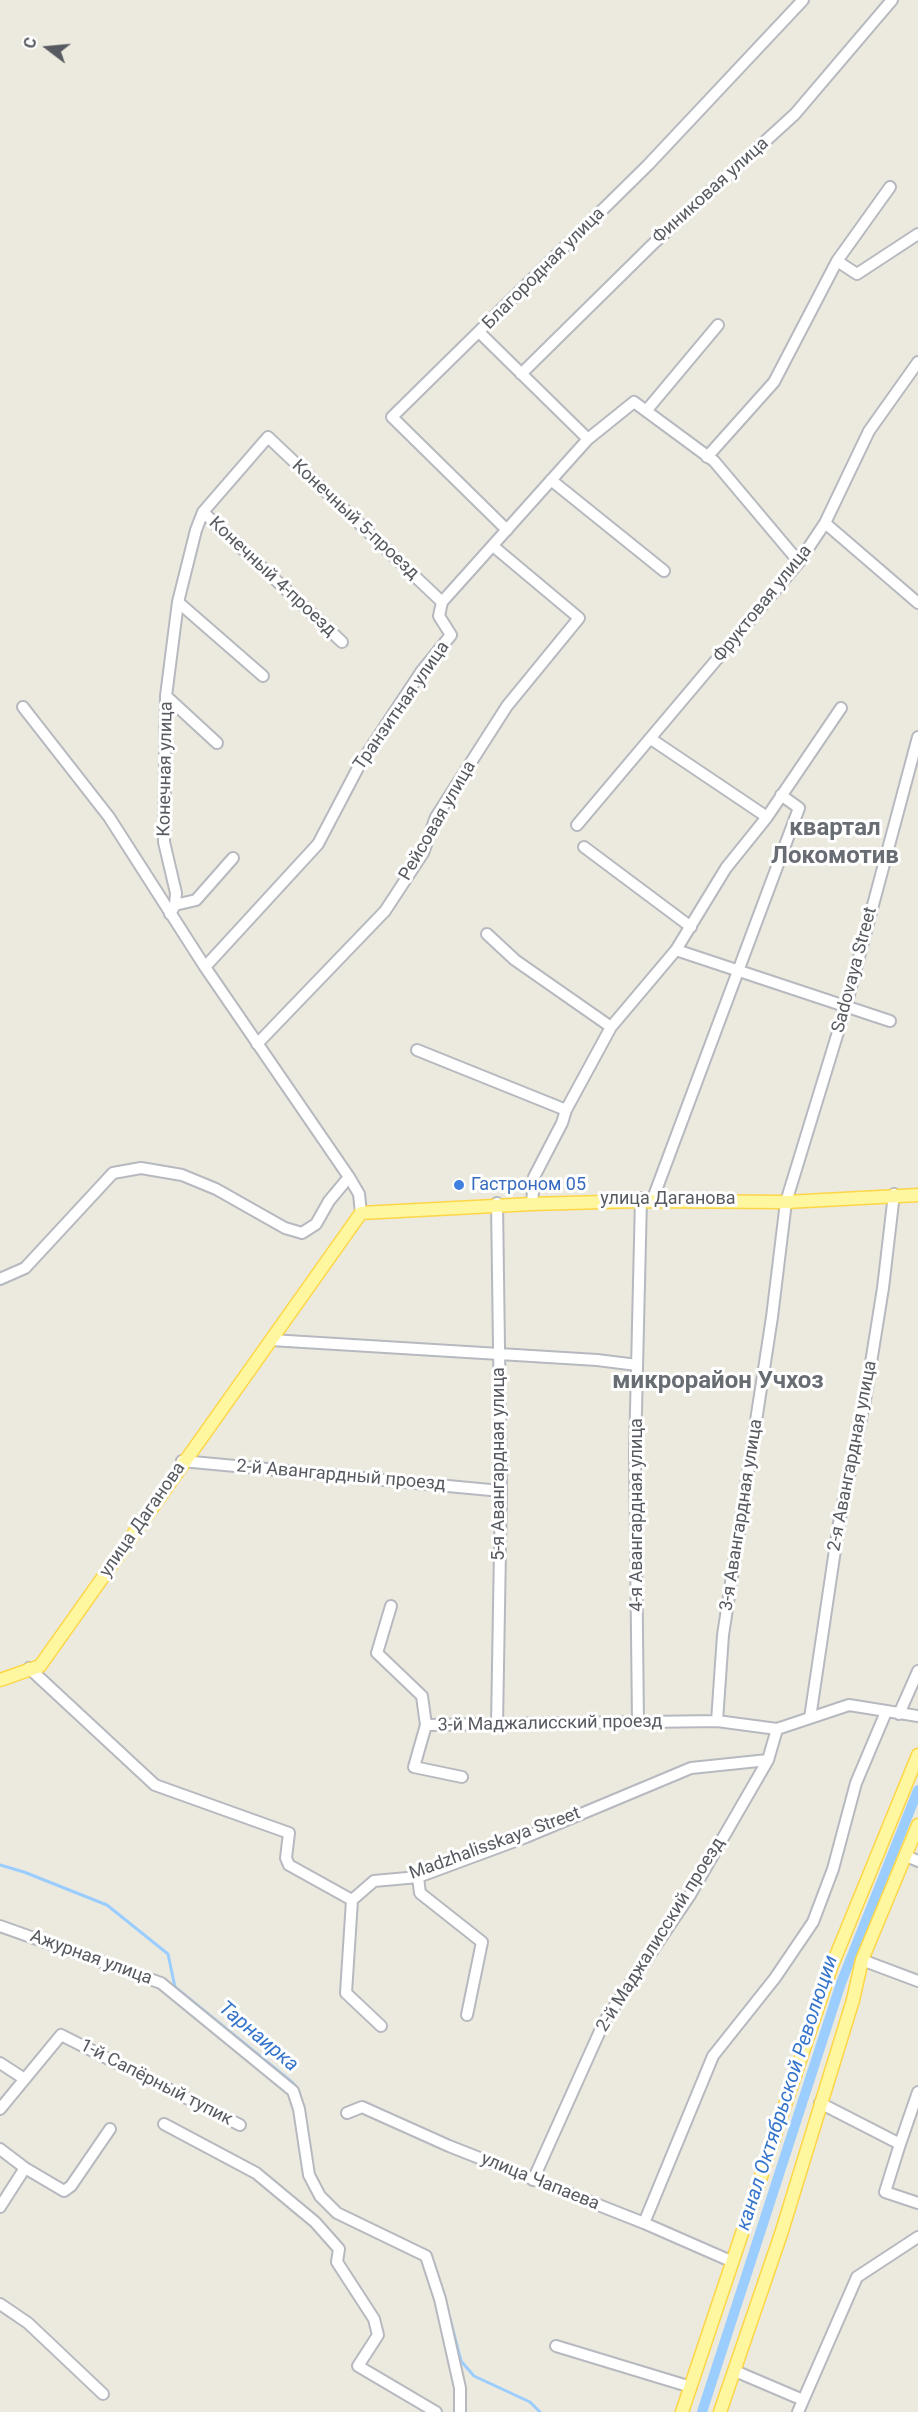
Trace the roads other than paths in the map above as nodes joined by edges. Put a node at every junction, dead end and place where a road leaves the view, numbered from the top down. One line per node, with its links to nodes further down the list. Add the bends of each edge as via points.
1 (803, 0): 7 (street, Благородная улица, via 648,165)
2 (892, 0): 9 (street, Финиковая улица, via 795,114 655,242)
3 (890, 187): 5 (street)
4 (918, 234): 5 (street, via 857,274)
5 (837, 261): 13 (street, via 774,382)
6 (718, 325): 10 (street)
7 (480, 333): 9 (street); 17 (street, Благородная улица, via 392,417)
8 (918, 362): 16 (street, Фруктовая улица, via 869,431)
9 (521, 374): 12 (street)
10 (646, 411): 12 (street, via 634,402); 13 (street)
11 (268, 438): 15 (street, Конечная улица); 22 (street, Конечный 5-проезд)
12 (588, 439): 14 (street)
13 (707, 457): 19 (street)
14 (551, 480): 17 (street); 20 (street)
15 (203, 512): 21 (street, Конечная улица); 24 (street, Конечный 4-проезд)
16 (825, 523): 19 (street, Фруктовая улица); 23 (street)
17 (507, 530): 18 (street)
18 (493, 546): 22 (street); 46 (street, Рейсовая улица, via 579,618 507,706 436,817 423,853 385,911)
19 (799, 562): 30 (street, Фруктовая улица)
20 (664, 571)
21 (178, 602): 25 (street); 26 (street, Конечная улица)
22 (442, 602): 41 (street, Транзитная улица, via 439,616 451,635 421,672 360,764 318,844)
23 (918, 603)
24 (342, 642)
25 (262, 676)
26 (166, 696): 31 (street); 37 (street, Конечная улица, via 164,842 176,893)
27 (23, 707): 37 (street, via 109,818)
28 (841, 708): 32 (street)
29 (918, 737): 43 (street, Sadovaya Street)
30 (651, 739): 33 (street); 34 (street, Фруктовая улица)
31 (218, 743)
32 (782, 795): 33 (street); 42 (street, 4-я Авангардная улица, via 799,808)
33 (767, 817): 38 (street, via 726,868)
34 (577, 825)
35 (584, 847): 38 (street)
36 (233, 858): 37 (street, via 196,900)
37 (172, 909): 41 (street, Конечная улица)
38 (691, 927): 40 (street)
39 (487, 934): 45 (street, via 515,960)
40 (676, 950): 42 (street); 45 (street)
41 (205, 967): 46 (street, Конечная улица)
42 (737, 970): 43 (street); 52 (street, 4-я Авангардная улица)
43 (846, 1006): 44 (street); 53 (street, Sadovaya Street)
44 (890, 1021)
45 (611, 1027): 48 (street)
46 (257, 1044): 49 (street, Конечная улица)
47 (417, 1050): 48 (street)
48 (566, 1110): 54 (street, via 534,1177)
49 (349, 1177): 56 (street, Конечная улица, via 359,1194); 57 (street, via 316,1224 302,1233 182,1175 141,1168 113,1173 25,1268)
50 (918, 1194): 51 (main road, улица Даганова)
51 (894, 1195): 53 (main road, улица Даганова); 70 (street, 2-я Авангардная улица, via 874,1344 839,1523)
52 (647, 1200): 53 (main road, улица Даганова); 54 (main road, улица Даганова); 60 (street, 4-я Авангардная улица)
53 (787, 1201): 71 (street, 3-я Авангардная улица, via 723,1635)
54 (532, 1202): 55 (main road, улица Даганова)
55 (497, 1204): 56 (main road, улица Даганова); 59 (street, 5-я Авангардная улица)
56 (360, 1212): 58 (main road, улица Даганова)
57 (0, 1279)
58 (270, 1339): 59 (street); 61 (main road, улица Даганова)
59 (499, 1355): 60 (street); 62 (street, 5-я Авангардная улица)
60 (637, 1365): 72 (street, 4-я Авангардная улица)
61 (184, 1461): 62 (street, 2-й Авангардный проезд); 64 (main road, улица Даганова, via 38,1664)
62 (501, 1491): 74 (street, 5-я Авангардная улица)
63 (391, 1606): 73 (street, 3-й Маджалисский проезд, via 377,1653 422,1696)
64 (29, 1669): 66 (main road, улица Даганова); 83 (street, via 155,1785 289,1833 289,1865)
65 (918, 1671): 68 (street)
66 (0, 1679)
67 (886, 1712): 68 (street); 70 (street, via 849,1705); 104 (street, via 856,1783 833,1869 813,1922 776,1978 713,2056)
68 (899, 1714): 69 (street)
69 (918, 1716)
70 (810, 1718): 75 (street)
71 (717, 1721): 72 (street, 3-й Маджалисский проезд); 75 (street, 3-й Маджалисский проезд)
72 (638, 1723): 74 (street, 3-й Маджалисский проезд)
73 (426, 1725): 74 (street, 3-й Маджалисский проезд); 78 (street, via 414,1767)
74 (497, 1725)
75 (777, 1729): 77 (street, 2-й Маджалисский проезд)
76 (918, 1755): 106 (main road, via 831,1968)
77 (768, 1760): 82 (street, Madzhalisskaya Street, via 691,1768); 101 (street, 2-й Маджалисский проезд, via 690,1895 604,2022)
78 (462, 1777)
79 (918, 1825): 80 (main road)
80 (906, 1856): 81 (street); 85 (main road)
81 (918, 1861)
82 (418, 1877): 83 (street, Madzhalisskaya Street, via 374,1881); 87 (street, via 420,1893 482,1942)
83 (352, 1900): 88 (street, via 346,1993)
84 (0, 1926): 114 (street, Ажурная улица, via 161,1983 293,2091 309,2175 320,2196 337,2213 426,2256 460,2388)
85 (862, 1960): 86 (street); 92 (main road)
86 (918, 1981)
87 (467, 2015)
88 (381, 2026)
89 (0, 2063): 90 (street)
90 (23, 2078): 93 (street, 1-й Сапёрный тупик); 96 (street, 1-й Сапёрный тупик, via 61,2035)
91 (918, 2092): 98 (street)
92 (820, 2103): 98 (street); 109 (main road)
93 (0, 2109)
94 (347, 2113): 101 (street, улица Чапаева, via 362,2107)
95 (164, 2124): 113 (street, via 256,2173 315,2222 339,2249 337,2262 374,2319 378,2335 358,2366)
96 (240, 2125)
97 (110, 2129): 100 (street, via 64,2191)
98 (900, 2144): 102 (street, via 885,2192)
99 (0, 2149): 100 (street)
100 (26, 2168): 103 (street)
101 (533, 2180): 104 (street, улица Чапаева)
102 (918, 2203)
103 (0, 2207)
104 (644, 2223): 106 (street, улица Чапаева)
105 (918, 2237): 112 (street, via 857,2277)
106 (733, 2262): 110 (main road)
107 (0, 2304): 111 (street, via 28,2323)
108 (556, 2346): 110 (street)
109 (735, 2371): 112 (street); 116 (main road)
110 (691, 2387): 115 (main road)
111 (103, 2394)
112 (803, 2400): 117 (street)
113 (436, 2412)
114 (460, 2412)
115 (682, 2412)
116 (720, 2412)
117 (798, 2412)

